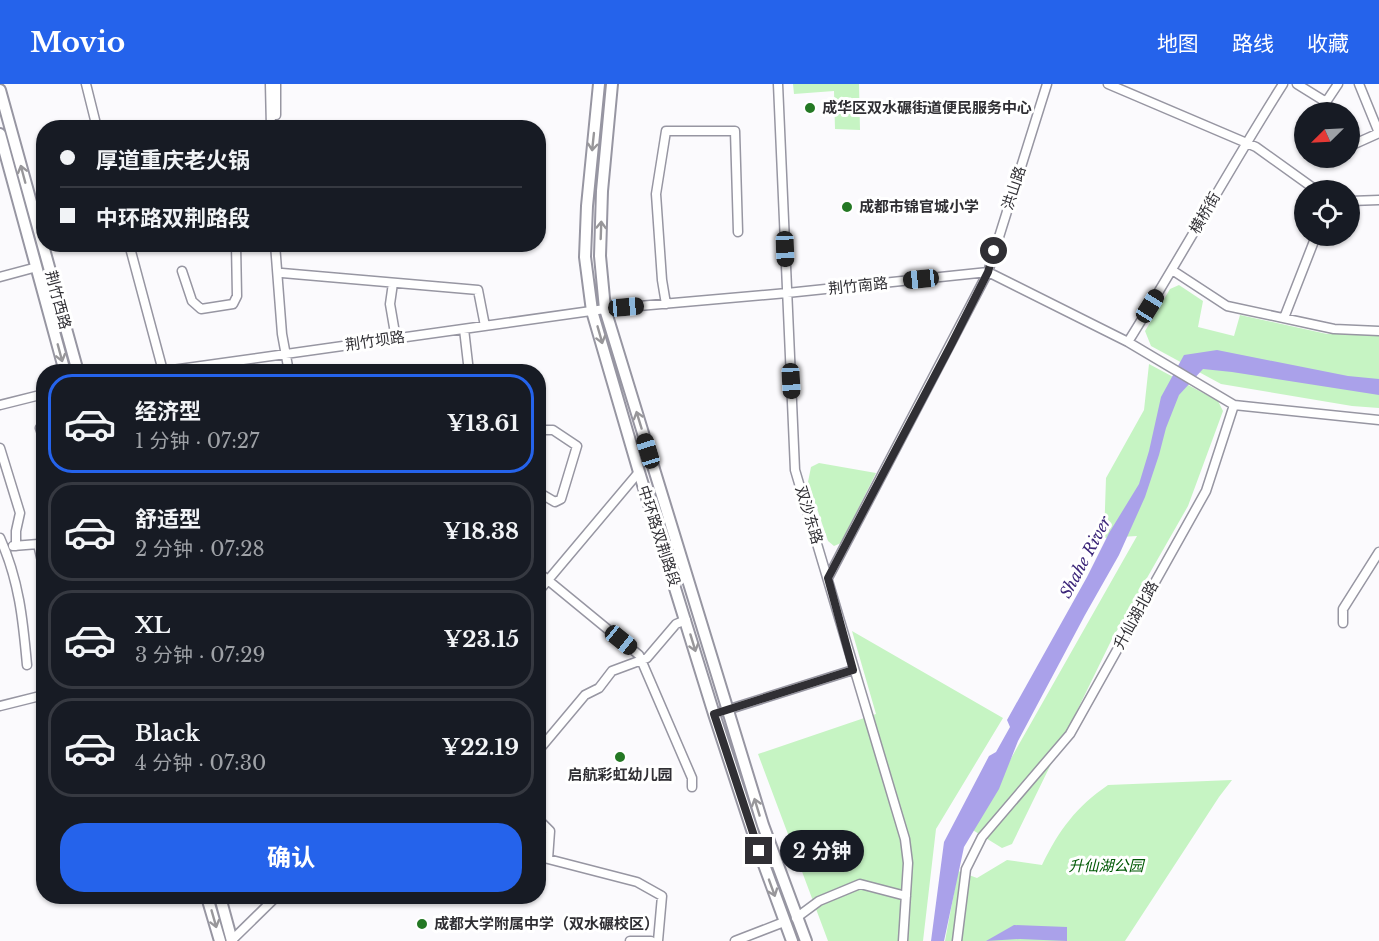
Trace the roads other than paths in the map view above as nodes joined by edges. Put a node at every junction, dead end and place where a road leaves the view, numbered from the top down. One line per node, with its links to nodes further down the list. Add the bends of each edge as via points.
1 (86, 84): 15 (street)
2 (270, 84): 16 (street)
3 (276, 84): 17 (street)
4 (599, 84): 42 (main road, 中环路双荆路段, one-way to 42, via 585,256)
5 (612, 84): 41 (main road, 中环路双荆路段, one-way to 5, via 600,256 602,191)
6 (778, 84): 39 (street, 双沙东路)
7 (1047, 84): 35 (street, 洪山路)
8 (1108, 84): 19 (street)
9 (1283, 84): 19 (street, 横桥街)
10 (1297, 84): 14 (street)
11 (1338, 84): 14 (street)
12 (1359, 84): 20 (street, via 1379,133)
13 (0, 90): 24 (main road, 荆竹西路, one-way to 13)
14 (1326, 102)
15 (95, 120)
16 (271, 120)
17 (277, 120)
18 (0, 134): 32 (main road, 荆竹西路)
19 (1246, 142): 21 (street); 33 (street, 横桥街)
20 (1360, 142)
21 (1302, 180)
22 (1379, 200): 23 (street)
23 (1360, 201)
24 (36, 220)
25 (738, 232): 40 (street, via 735,131 666,131 656,194)
26 (1312, 246): 43 (street)
27 (45, 252): 51 (main road, 荆竹西路, one-way to 27)
28 (131, 252): 52 (street)
29 (236, 252): 34 (street, via 237,296 233,304 201,309 192,301)
30 (275, 252): 49 (street)
31 (281, 252): 36 (street)
32 (37, 267): 37 (street); 50 (main road, 荆竹西路, one-way to 50)
33 (1172, 270): 43 (street, via 1227,306); 48 (street, 横桥街)
34 (182, 271)
35 (988, 272): 39 (street, 荆竹南路); 48 (street); 68 (street, 洪山路)
36 (282, 273): 38 (street); 49 (street)
37 (0, 278)
38 (393, 283): 44 (street, via 478,290); 47 (street, via 390,304)
39 (787, 293): 40 (street, 荆竹南路); 68 (street, 双沙东路, via 795,470)
40 (666, 304): 41 (street, 荆竹南路)
41 (605, 309): 42 (street, 荆竹南路); 77 (main road, 中环路双荆路段, one-way to 41)
42 (592, 311): 44 (street, 荆竹坝路); 62 (main road, 中环路双荆路段, one-way to 62)
43 (1284, 318): 46 (street, via 1334,328)
44 (485, 326): 45 (street, 荆竹坝路)
45 (464, 329): 47 (street, 荆竹坝路); 55 (street)
46 (1379, 331)
47 (396, 339): 49 (street, 荆竹坝路)
48 (1128, 342): 58 (street)
49 (286, 353): 53 (street, 荆竹坝路); 54 (street)
50 (63, 364)
51 (76, 364)
52 (158, 364)
53 (213, 364)
54 (288, 364)
55 (468, 364)
56 (36, 396): 57 (street)
57 (0, 405)
58 (1234, 405): 59 (street); 96 (street, 升仙湖北路, via 1206,491 1070,734 982,837 966,869)
59 (1379, 420)
60 (546, 430): 63 (street, via 565,436 577,446 561,499 555,502)
61 (0, 448): 66 (street, via 20,513)
62 (639, 472): 69 (street); 70 (main road, 中环路双荆路段)
63 (546, 497)
64 (2, 543): 66 (street); 73 (street, via 21,604)
65 (36, 544): 66 (street)
66 (16, 546)
67 (1379, 552): 71 (street, via 1343,609)
68 (828, 578): 74 (street, 双沙东路)
69 (548, 581): 72 (street)
70 (686, 620): 72 (street, via 676,624); 78 (main road, 中环路双荆路段, one-way to 78)
71 (1343, 623)
72 (641, 660): 79 (street, via 612,671 599,688 585,695); 80 (street, via 692,778)
73 (27, 665)
74 (853, 670): 77 (street); 82 (street, 双沙东路, via 905,839)
75 (36, 697): 76 (street)
76 (0, 706)
77 (728, 709): 78 (street); 86 (main road, 中环路双荆路段, one-way to 77)
78 (714, 714): 87 (main road, 中环路双荆路段, one-way to 87)
79 (546, 741)
80 (692, 787)
81 (546, 827): 91 (street, via 550,831 548,859 637,882 662,897)
82 (906, 896): 86 (street, via 860,884 819,901); 95 (street, 双沙东路)
83 (210, 904): 88 (main road, one-way to 88)
84 (221, 904): 88 (main road)
85 (268, 904): 88 (street)
86 (796, 918): 94 (main road, 中环路双荆路段)
87 (784, 922): 92 (street); 93 (main road, 中环路双荆路段)
88 (225, 940)
89 (630, 941): 90 (street)
90 (651, 941)
91 (658, 941)
92 (735, 941)
93 (792, 941)
94 (806, 941)
95 (903, 941)
96 (957, 941)

